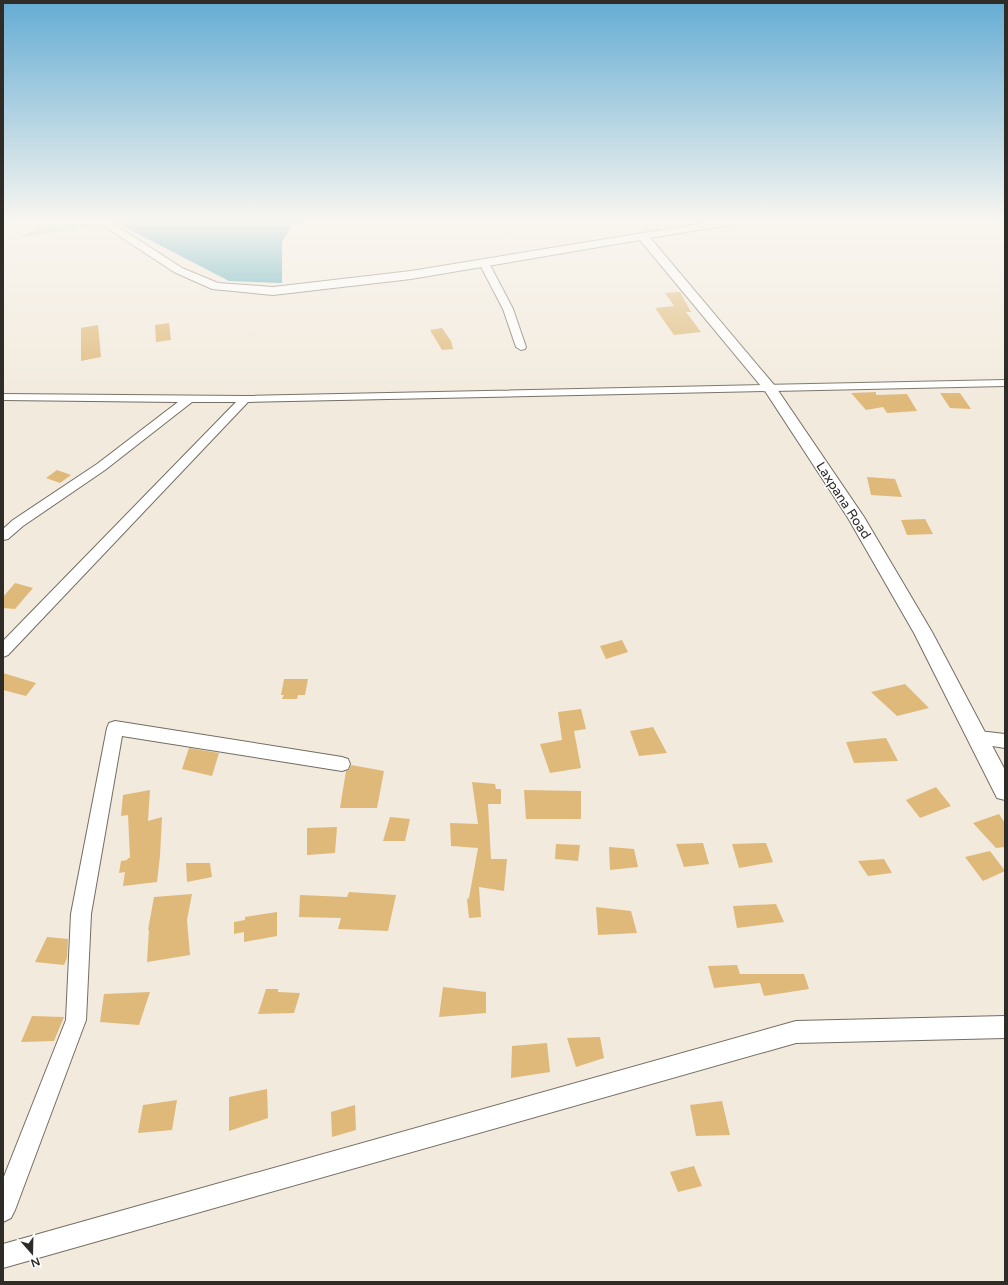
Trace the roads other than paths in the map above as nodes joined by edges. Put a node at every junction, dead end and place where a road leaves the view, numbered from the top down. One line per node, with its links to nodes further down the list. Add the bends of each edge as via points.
1 (211, 282): 2 (street, via 222,286 273,291)
2 (351, 282)
3 (494, 282): 5 (street, via 508,309)
4 (681, 282): 7 (street, Laxpana Road)
5 (521, 347)
6 (1005, 384): 7 (street)
7 (770, 389): 10 (street); 13 (street, Laxpana Road, via 856,517 923,632)
8 (3, 397): 9 (street)
9 (189, 399): 10 (street); 11 (street)
10 (245, 399): 12 (street)
11 (3, 536)
12 (3, 651)
13 (979, 738): 14 (street); 16 (street, Laxpana Road)
14 (1005, 741)
15 (342, 764): 18 (street, via 115,728 82,914 76,1020)
16 (1005, 791)
17 (1005, 1027): 19 (street, via 796,1032)
18 (3, 1210)
19 (3, 1256)

